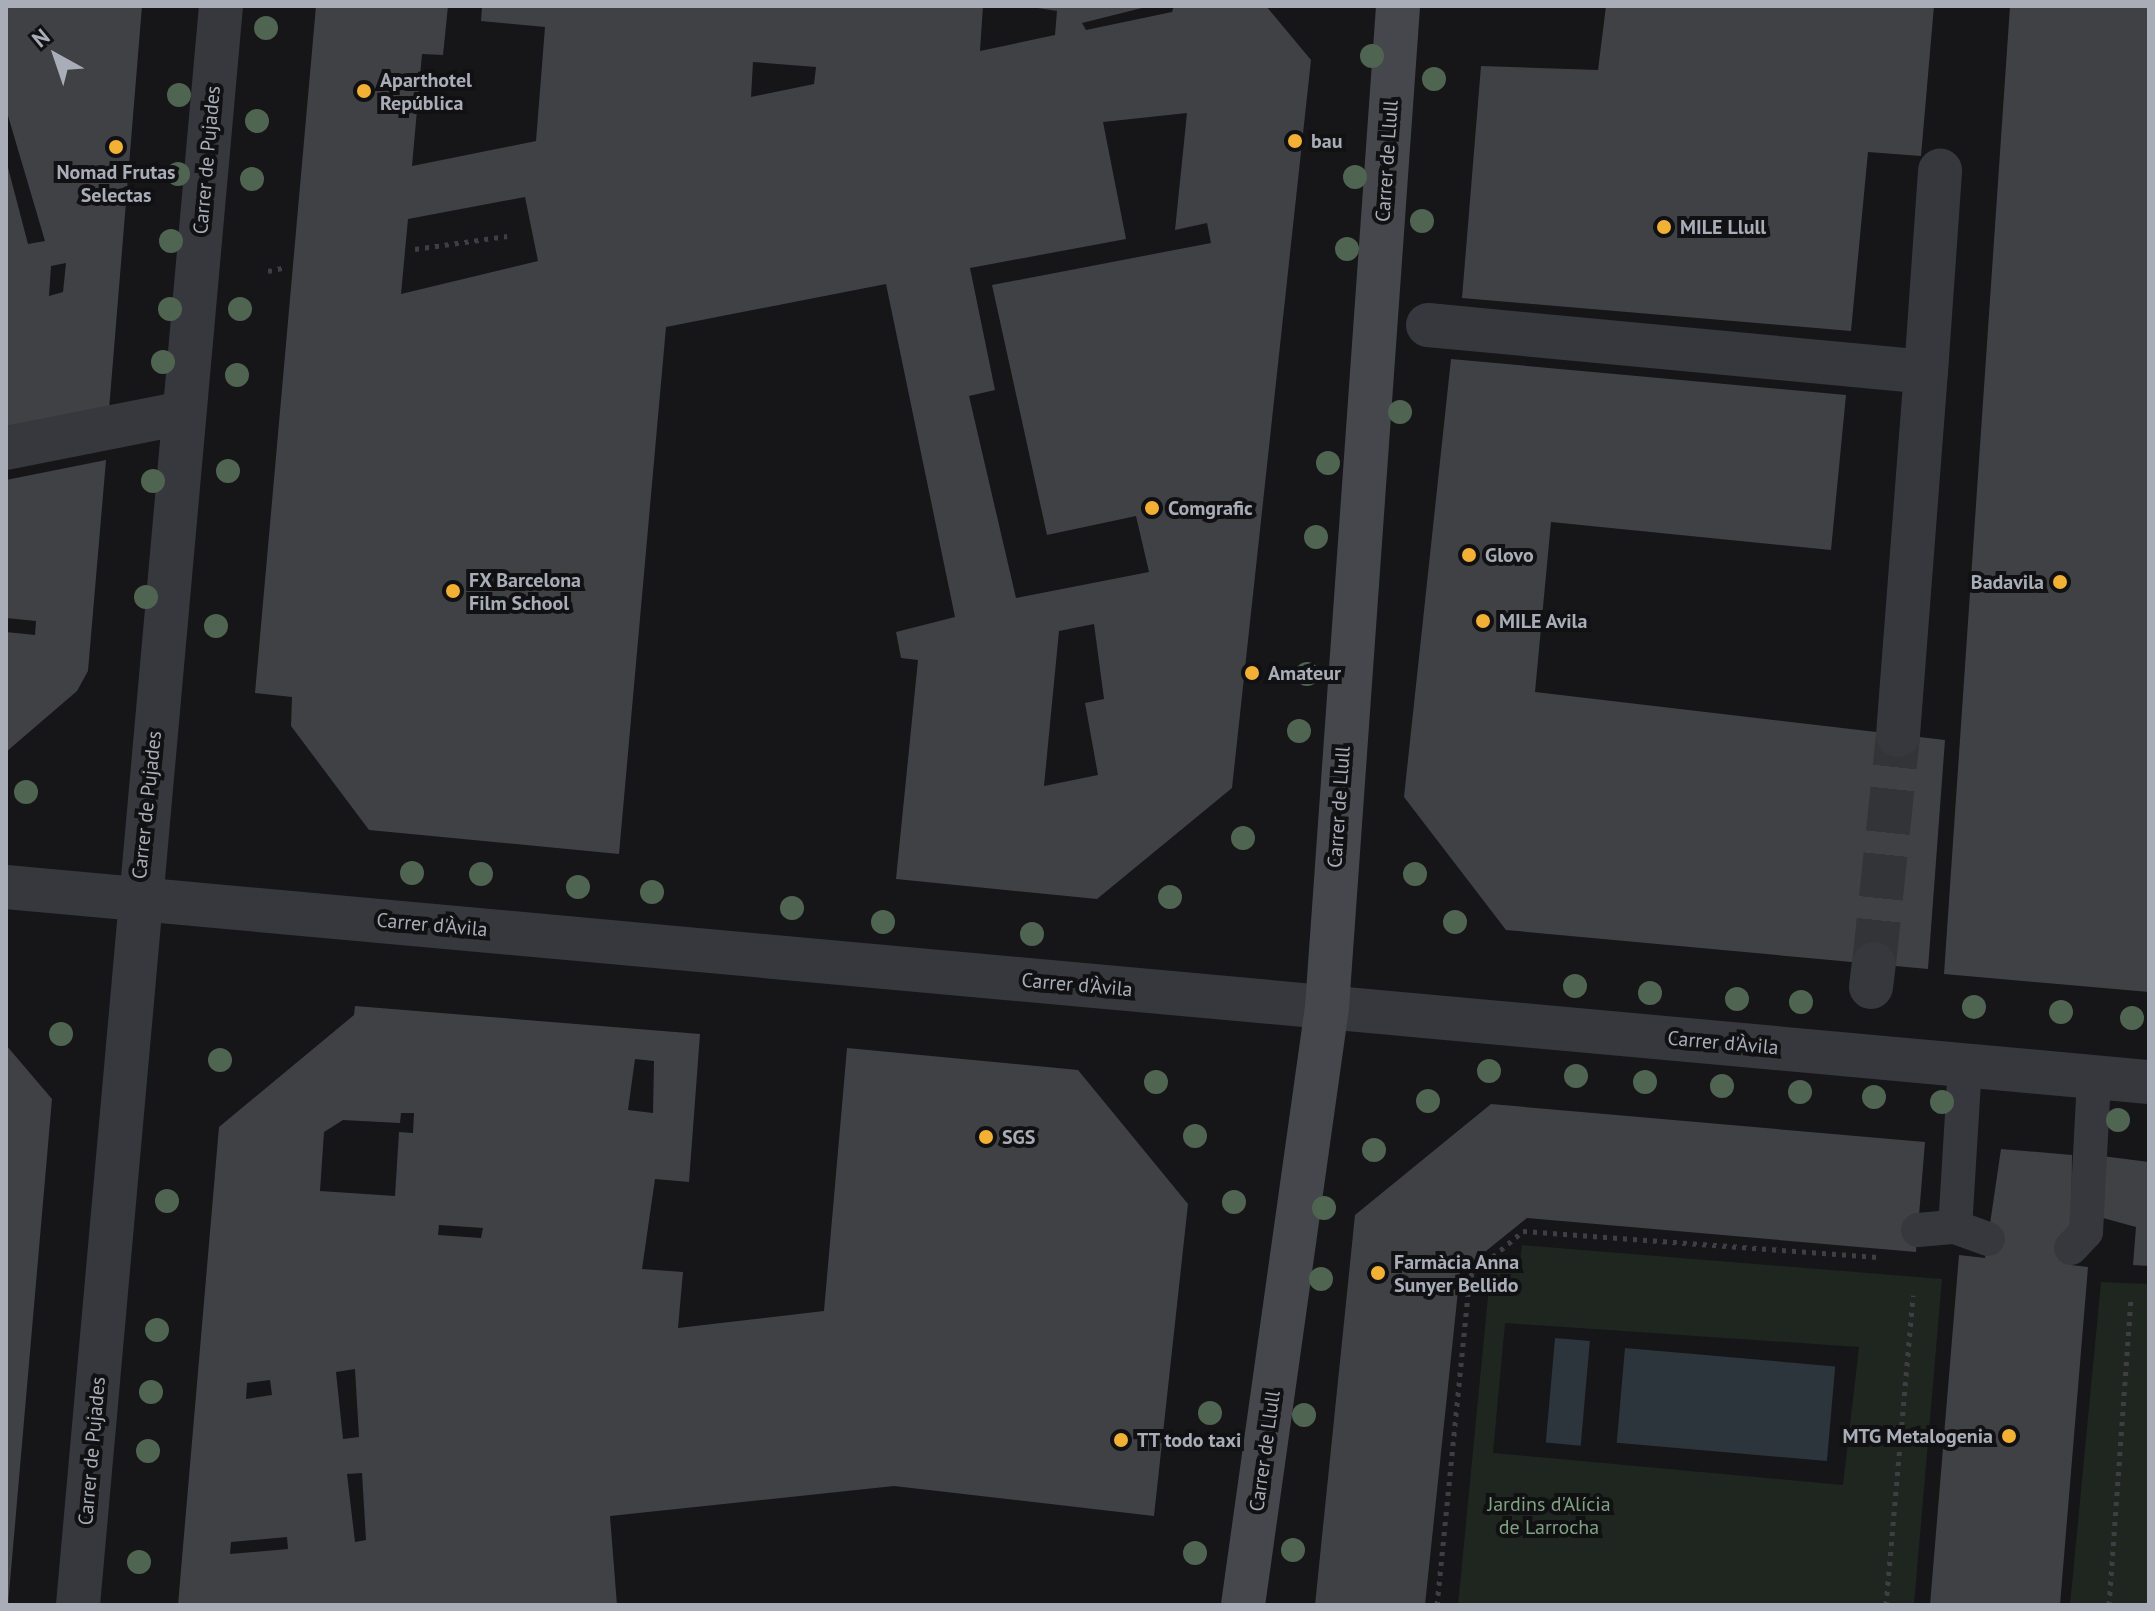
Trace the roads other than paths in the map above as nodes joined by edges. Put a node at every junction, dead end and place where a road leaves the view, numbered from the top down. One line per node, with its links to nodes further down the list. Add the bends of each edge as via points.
1 (221, 6): 6 (street, Carrer de Pujades)
2 (1398, 6): 11 (street, Carrer de Llull)
3 (1940, 170): 5 (street)
4 (1428, 325): 5 (street)
5 (1926, 372): 8 (street)
6 (183, 413): 7 (street); 10 (street, Carrer de Pujades)
7 (6, 448)
8 (1898, 735)
9 (6, 887): 10 (street, Carrer d'Àvila)
10 (138, 900): 11 (street, Carrer d'Àvila); 19 (street, Carrer de Pujades)
11 (1327, 1007): 12 (street, Carrer d'Àvila); 20 (street, Carrer de Llull)
12 (1965, 1065): 13 (street, Carrer d'Àvila); 15 (lane)
13 (2094, 1077): 14 (street, Carrer d'Àvila); 18 (lane, via 2086,1232)
14 (2149, 1082)
15 (1955, 1227): 16 (lane); 17 (lane)
16 (1918, 1230)
17 (1988, 1239)
18 (2071, 1248)
19 (78, 1605)
20 (1243, 1605)

